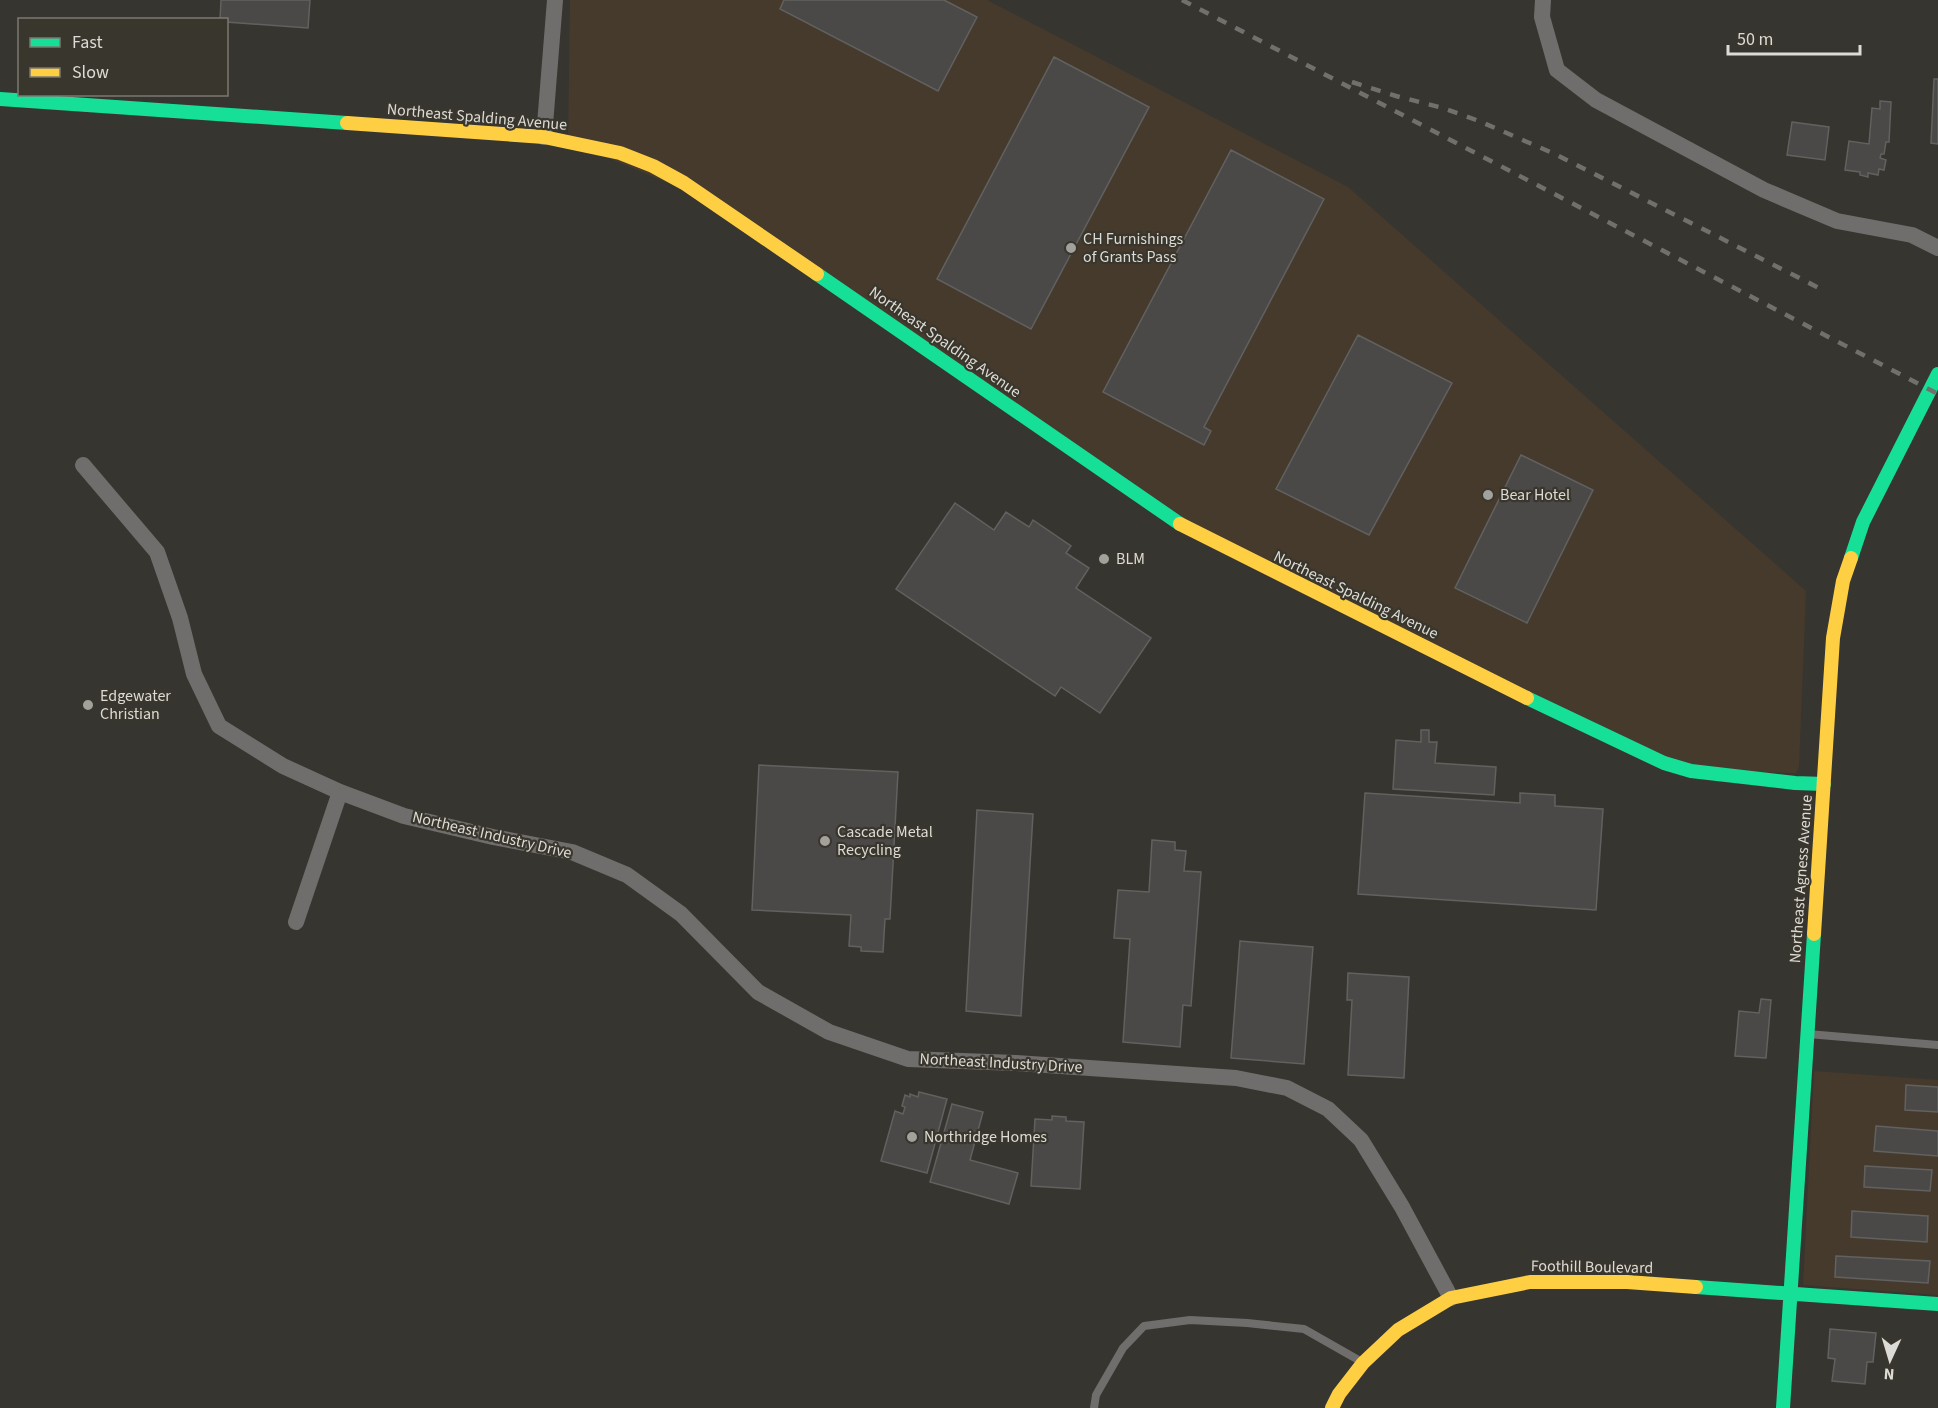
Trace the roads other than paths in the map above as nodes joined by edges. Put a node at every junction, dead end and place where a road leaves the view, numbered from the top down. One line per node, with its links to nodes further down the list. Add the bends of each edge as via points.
1 (555, 0): 4 (street)
2 (1544, 0): 5 (street, via 1542,17 1557,70 1596,100 1764,190 1837,221 1912,235)
3 (0, 99): 4 (street, Northeast Spalding Avenue)
4 (544, 137): 8 (street, Northeast Spalding Avenue, via 633,157 676,178 1175,522 1210,541 1664,763 1718,775)
5 (1938, 248)
6 (1938, 374): 8 (street, Northeast Agness Avenue, via 1863,522 1843,581 1833,638)
7 (83, 465): 9 (street, Northeast Industry Drive, via 157,552 194,674 219,726 283,766)
8 (1824, 784): 11 (street, Northeast Agness Avenue)
9 (340, 792): 10 (street); 14 (street, Northeast Industry Drive, via 404,816 572,852 627,875 681,914 758,992 829,1032 908,1059 1236,1078 1287,1088 1328,1109 1361,1140)
10 (296, 922)
11 (1808, 1034): 12 (lane); 13 (street, Northeast Agness Avenue)
12 (1938, 1044)
13 (1791, 1294): 14 (street, Foothill Boulevard, via 1627,1282 1530,1282); 15 (street, Foothill Boulevard); 19 (street, Northeast Agness Avenue)
14 (1451, 1298): 16 (street, Foothill Boulevard, via 1398,1330)
15 (1938, 1304)
16 (1363, 1363): 17 (lane, via 1304,1329 1190,1320 1144,1326 1123,1348 1096,1395); 18 (street, Foothill Boulevard)
17 (1094, 1408)
18 (1332, 1408)
19 (1783, 1408)

